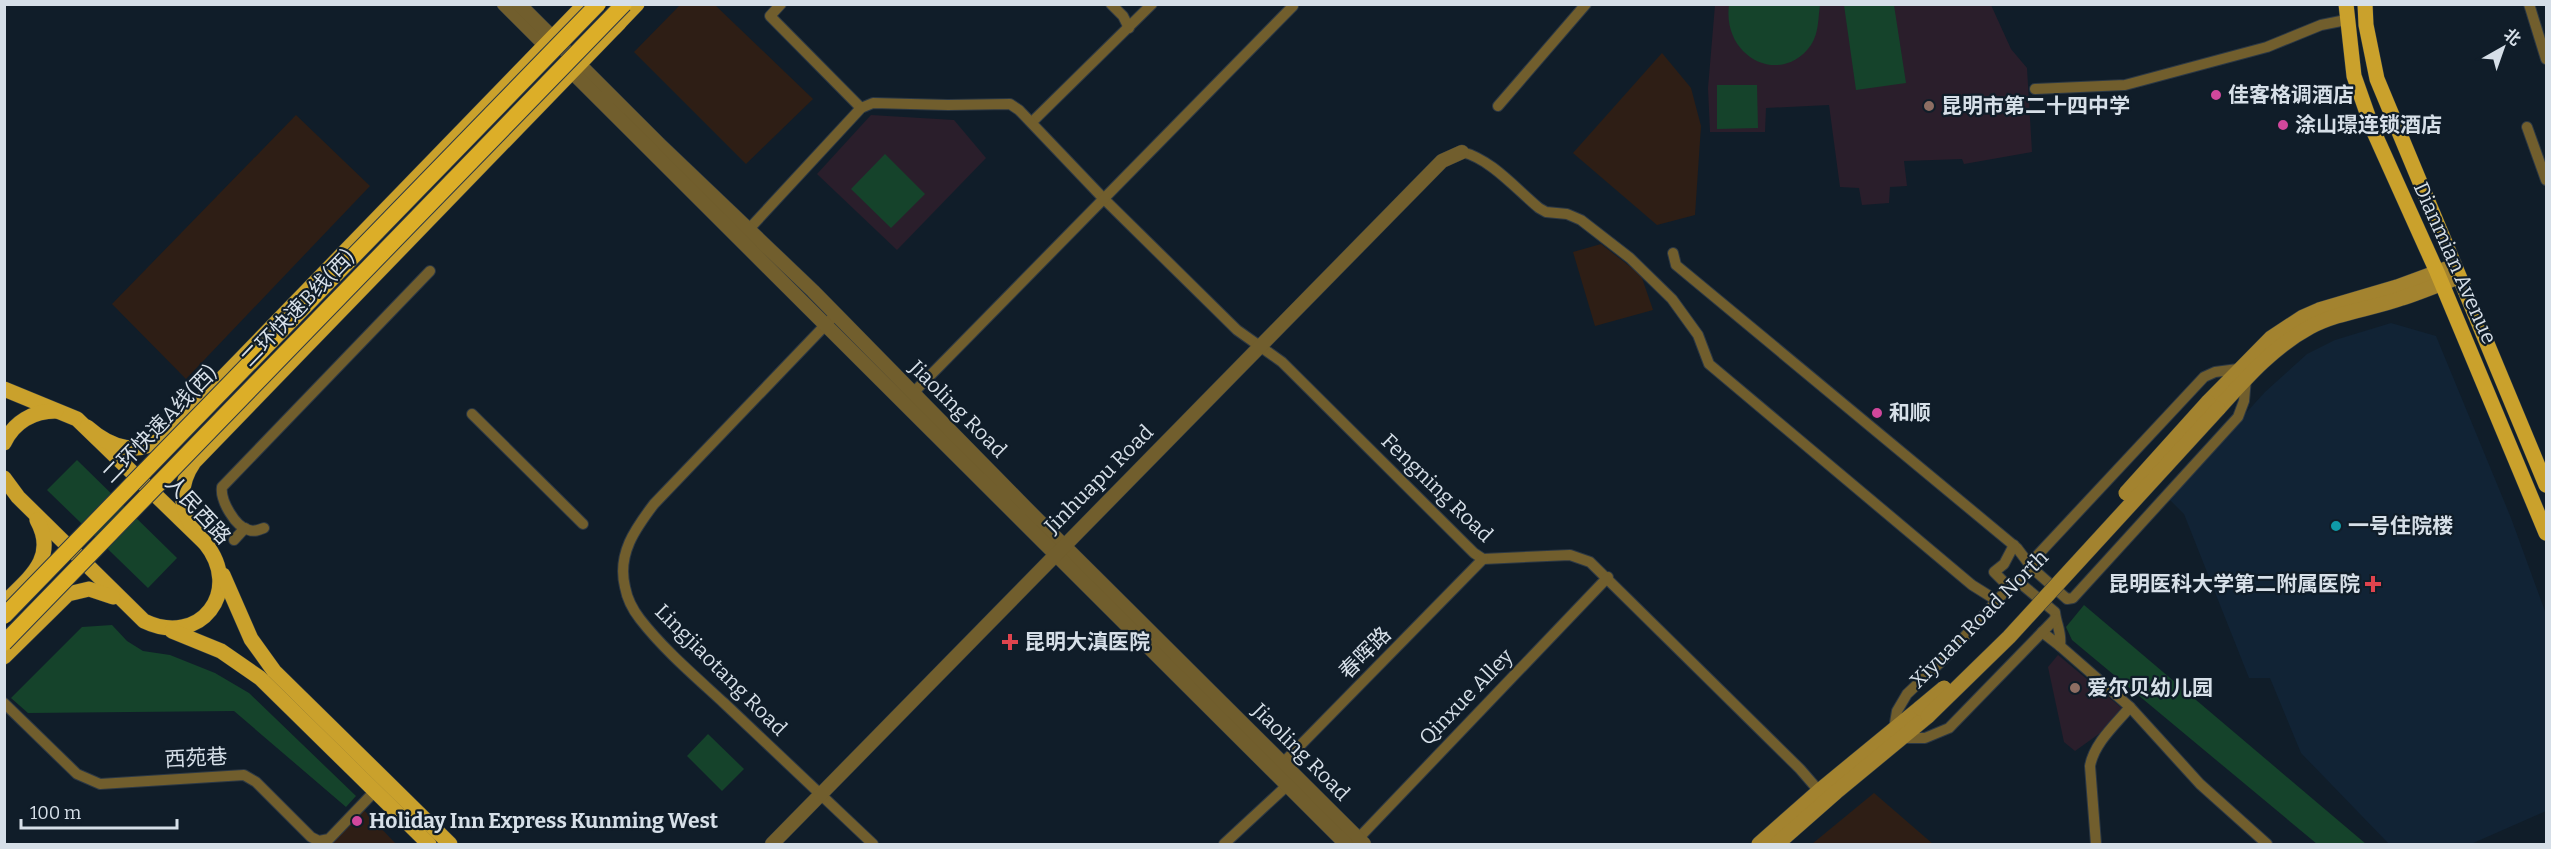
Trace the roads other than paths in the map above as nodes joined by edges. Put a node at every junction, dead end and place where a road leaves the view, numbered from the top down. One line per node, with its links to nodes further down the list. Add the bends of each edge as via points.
1 (504, 4): 18 (street, Jiaoling Road)
2 (519, 4): 18 (street, Jiaoling Road)
3 (573, 4): 18 (street)
4 (585, 4): 18 (main road)
5 (598, 4): 64 (highway, 二环快速A线(西), bridge)
6 (624, 4): 69 (highway, 二环快速B线(西), bridge)
7 (637, 4): 20 (main road)
8 (781, 4): 23 (street, via 770,16)
9 (1111, 4): 17 (street)
10 (1152, 4): 17 (street)
11 (1586, 4): 22 (street)
12 (2346, 4): 16 (main road, Dianmian Avenue)
13 (2365, 4): 32 (main road, Dianmian Avenue, via 2377,79)
14 (2529, 4): 19 (street)
15 (1293, 6): 28 (street)
16 (2346, 20): 21 (street, via 2321,25 2267,47 2137,82 2099,88); 33 (main road, Dianmian Avenue, via 2354,76 2373,130)
17 (1129, 28): 24 (street)
18 (552, 45): 20 (street, Jiaoling Road); 20 (main road, via 534,85); 37 (main road)
19 (2547, 59)
20 (573, 65): 29 (street, Jiaoling Road); 34 (street, Jiaoling Road); 40 (main road)
21 (2035, 89)
22 (1498, 106)
23 (861, 108): 24 (street, Fengning Road, via 873,103 1010,104); 29 (street)
24 (1032, 122): 28 (street, Fengning Road)
25 (2527, 127): 27 (street)
26 (1462, 152): 35 (street, Jinhuapu Road, via 1442,161); 61 (street, via 1485,162 1539,208 1581,220 1630,258 1672,299 1698,335 1709,364 1971,585)
27 (2547, 180)
28 (1103, 198): 35 (street, Fengning Road, via 1237,330); 39 (street)
29 (749, 229): 34 (street, Jiaoling Road)
30 (1673, 253): 54 (street, via 1676,265)
31 (430, 271): 49 (street, via 222,487 224,504)
32 (2456, 272): 33 (main road, Xiyuan Road North); 46 (main road, Dianmian Avenue)
33 (2439, 278): 36 (main road, Xiyuan Road North, via 2402,298 2317,324); 51 (main road, Dianmian Avenue)
34 (830, 320): 39 (street, Jiaoling Road); 55 (street, Jiaoling Road); 79 (street, Lingjiaotang Road, via 654,504 626,547 623,561 624,586 641,621)
35 (1259, 346): 55 (street, Jinhuapu Road); 56 (street, Fengning Road, via 1282,362 1441,523)
36 (2242, 373): 58 (street, via 2215,372 2204,377 2034,559); 58 (street, via 2244,401 2238,417 2073,598 2067,599); 74 (main road, Xiyuan Road North, bridge, via 1924,712)
37 (226, 374): 40 (main road, via 222,390 229,402 242,406); 43 (main road, via 167,435 151,445 134,449 117,446)
38 (4, 389): 41 (main road, 人民西路)
39 (913, 393): 55 (street, Jiaoling Road)
40 (253, 400): 53 (main road, via 199,457 185,479 185,514)
41 (67, 414): 43 (main road, 人民西路); 44 (main road, via 47,411 28,417)
42 (472, 414): 48 (street)
43 (87, 427): 53 (main road, 人民西路)
44 (4, 443)
45 (4, 478): 47 (main road)
46 (2547, 485)
47 (18, 497): 62 (main road, via 39,523 45,550 35,571); 63 (main road)
48 (583, 524)
49 (245, 528): 50 (street); 52 (street)
50 (264, 528)
51 (2547, 533)
52 (234, 540)
53 (205, 543): 57 (main road, 人民西路)
54 (2014, 545): 58 (street); 60 (street, via 2004,564 1994,572)
55 (1059, 549): 75 (street, Jiaoling Road); 79 (street, Jinhuapu Road)
56 (1483, 559): 59 (street, Fengning Road, via 1570,555 1590,562); 75 (street, 春晖路)
57 (218, 564): 66 (main road, 人民西路, via 221,584 215,603 202,618 185,627); 82 (main road, via 242,621 274,671)
58 (2032, 568)
59 (1608, 577): 78 (street, Fengning Road); 80 (street, Qinxue Alley)
60 (2009, 587): 61 (street); 65 (street, via 2020,583 2055,612)
61 (1996, 600): 74 (street, via 1907,694 1897,711)
62 (4, 605): 68 (main road, via 16,607 26,615)
63 (135, 613): 66 (main road); 68 (main road, via 104,593 78,590 63,597)
64 (4, 616)
65 (2055, 620): 67 (street); 70 (street, via 2060,626)
66 (155, 626): 77 (main road, via 212,646 250,670)
67 (2042, 632): 70 (street); 74 (street, via 1949,729 1924,738)
68 (24, 636): 71 (main road)
69 (4, 643)
70 (2060, 646): 73 (street)
71 (4, 657)
72 (4, 703): 77 (street, 西苑巷, via 77,774 100,784 244,775 319,841 329,839)
73 (2130, 706): 88 (street, via 2091,757); 89 (street, via 2200,784)
74 (1898, 733): 78 (main road, Xiyuan Road North); 87 (main road, Xiyuan Road North)
75 (1278, 768): 76 (street, Jiaoling Road)
76 (1291, 782): 80 (street, Jiaoling Road); 85 (street)
77 (375, 791): 81 (main road)
78 (1819, 791): 86 (main road, Xiyuan Road North)
79 (822, 796): 83 (street, Jinhuapu Road); 84 (street, Lingjiaotang Road)
80 (1356, 843)
81 (429, 844)
82 (450, 844)
83 (772, 844)
84 (873, 844)
85 (1224, 844)
86 (1760, 844)
87 (1777, 844)
88 (2096, 844)
89 (2267, 844)

